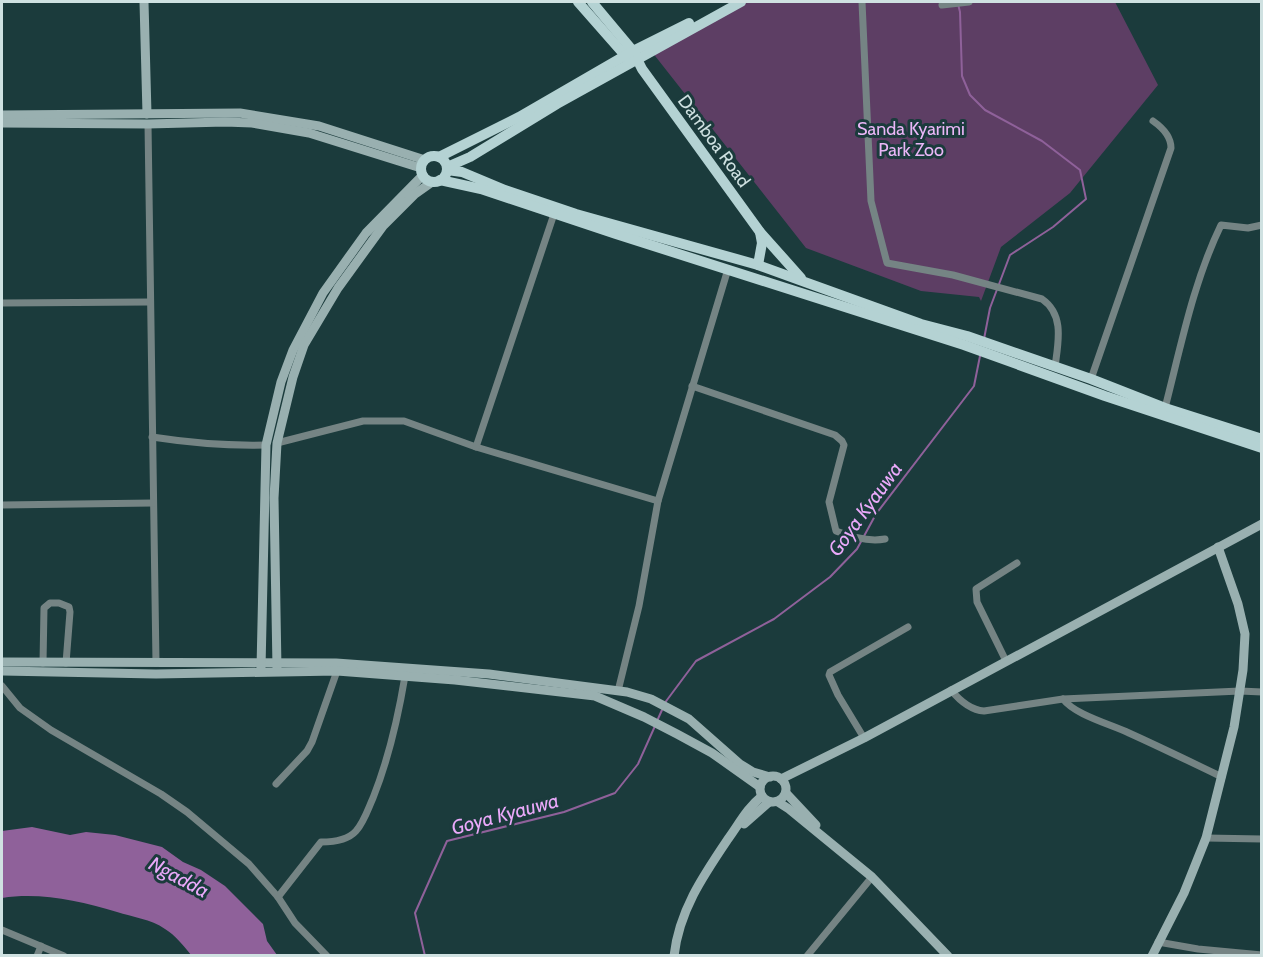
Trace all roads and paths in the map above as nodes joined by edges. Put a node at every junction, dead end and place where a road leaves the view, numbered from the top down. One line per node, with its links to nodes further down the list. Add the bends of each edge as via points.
1 (144, 2): 11 (main road)
2 (578, 2): 9 (main road, Damboa Road)
3 (592, 2): 9 (main road, Damboa Road)
4 (728, 2): 9 (main road)
5 (741, 2): 9 (main road)
6 (862, 2): 29 (street, via 871,201 887,263 953,275 1042,299 1051,305 1059,333)
7 (969, 2): 8 (street)
8 (944, 5)
9 (634, 60): 14 (main road); 15 (main road); 21 (main road, Damboa Road)
10 (2, 115): 11 (main road)
11 (147, 119): 13 (main road); 17 (main road, via 240,113 319,126); 25 (street)
12 (1153, 121): 30 (street, via 1171,140 1171,148)
13 (2, 123)
14 (439, 157): 16 (main road); 17 (main road, via 430,156)
15 (470, 157): 16 (main road); 18 (main road, via 466,164)
16 (447, 168): 17 (main road, via 444,178); 18 (main road)
17 (428, 173): 19 (main road); 35 (main road, via 338,288 304,345); 36 (main road, via 366,233 322,293 293,350)
18 (471, 176): 22 (main road, via 576,214)
19 (554, 214): 23 (main road); 37 (street)
20 (1262, 225): 32 (street, via 1221,225 1207,253)
21 (760, 232): 22 (main road); 24 (main road, Damboa Road)
22 (758, 264): 24 (main road)
23 (728, 269): 27 (main road); 31 (street)
24 (801, 279): 27 (main road)
25 (149, 302): 26 (street); 33 (street)
26 (2, 303)
27 (965, 340): 28 (main road)
28 (1026, 362): 29 (main road); 38 (main road, via 1105,396)
29 (1054, 367): 30 (main road)
30 (1091, 379): 32 (main road)
31 (692, 386): 39 (street); 43 (street, via 835,435 844,445 829,502 836,531)
32 (1165, 408): 34 (main road)
33 (152, 437): 36 (street, via 196,444); 40 (street)
34 (1262, 439)
35 (277, 443): 37 (street, via 375,420 420,426); 52 (main road)
36 (266, 445): 53 (main road)
37 (476, 447): 39 (street)
38 (1262, 448)
39 (658, 501): 59 (street, via 639,606)
40 (153, 503): 41 (street); 51 (street)
41 (2, 505)
42 (1262, 524): 44 (main road)
43 (885, 539)
44 (1218, 546): 47 (main road); 60 (main road, via 1245,634)
45 (1017, 563): 47 (street, via 976,589 977,602)
46 (908, 627): 63 (street, via 830,672 838,695)
47 (1006, 661): 58 (main road)
48 (2, 662): 49 (main road)
49 (43, 663): 50 (main road); 50 (street, via 44,608 59,603 69,607 70,612)
50 (66, 663): 51 (main road)
51 (156, 663): 53 (main road)
52 (277, 667): 53 (main road); 55 (main road); 59 (main road, via 336,663 489,674)
53 (261, 668): 54 (main road, via 156,674)
54 (2, 671)
55 (337, 671): 56 (main road); 66 (street, via 312,742)
56 (405, 676): 68 (main road, via 595,696 712,753); 73 (street, via 392,745 365,817 355,832 332,842 321,842)
57 (2, 686): 73 (street, via 20,708 51,730 187,812 249,864)
58 (951, 690): 62 (street, via 975,710); 63 (main road)
59 (618, 691): 64 (main road, via 651,699 689,719 740,764)
60 (1240, 691): 61 (street); 62 (street); 65 (main road)
61 (1262, 692)
62 (1063, 699): 65 (street, via 1083,714)
63 (864, 738): 67 (main road, via 821,760)
64 (770, 777): 67 (main road); 68 (main road, via 764,780)
65 (1222, 777): 69 (main road)
66 (276, 784)
67 (784, 786): 68 (main road); 71 (main road)
68 (767, 797): 71 (main road); 82 (main road, via 753,803 706,870 688,904)
69 (1206, 838): 70 (street); 75 (main road, via 1184,893)
70 (1262, 839)
71 (829, 840): 72 (main road)
72 (872, 878): 83 (street); 84 (main road)
73 (278, 897): 81 (street, via 295,923)
74 (2, 930): 76 (street)
75 (1158, 942): 77 (street); 85 (main road)
76 (41, 946): 79 (street); 80 (street)
77 (1191, 952): 78 (street)
78 (1262, 955)
79 (37, 956)
80 (64, 956)
81 (327, 956)
82 (674, 956)
83 (807, 956)
84 (948, 956)
85 (1152, 956)

